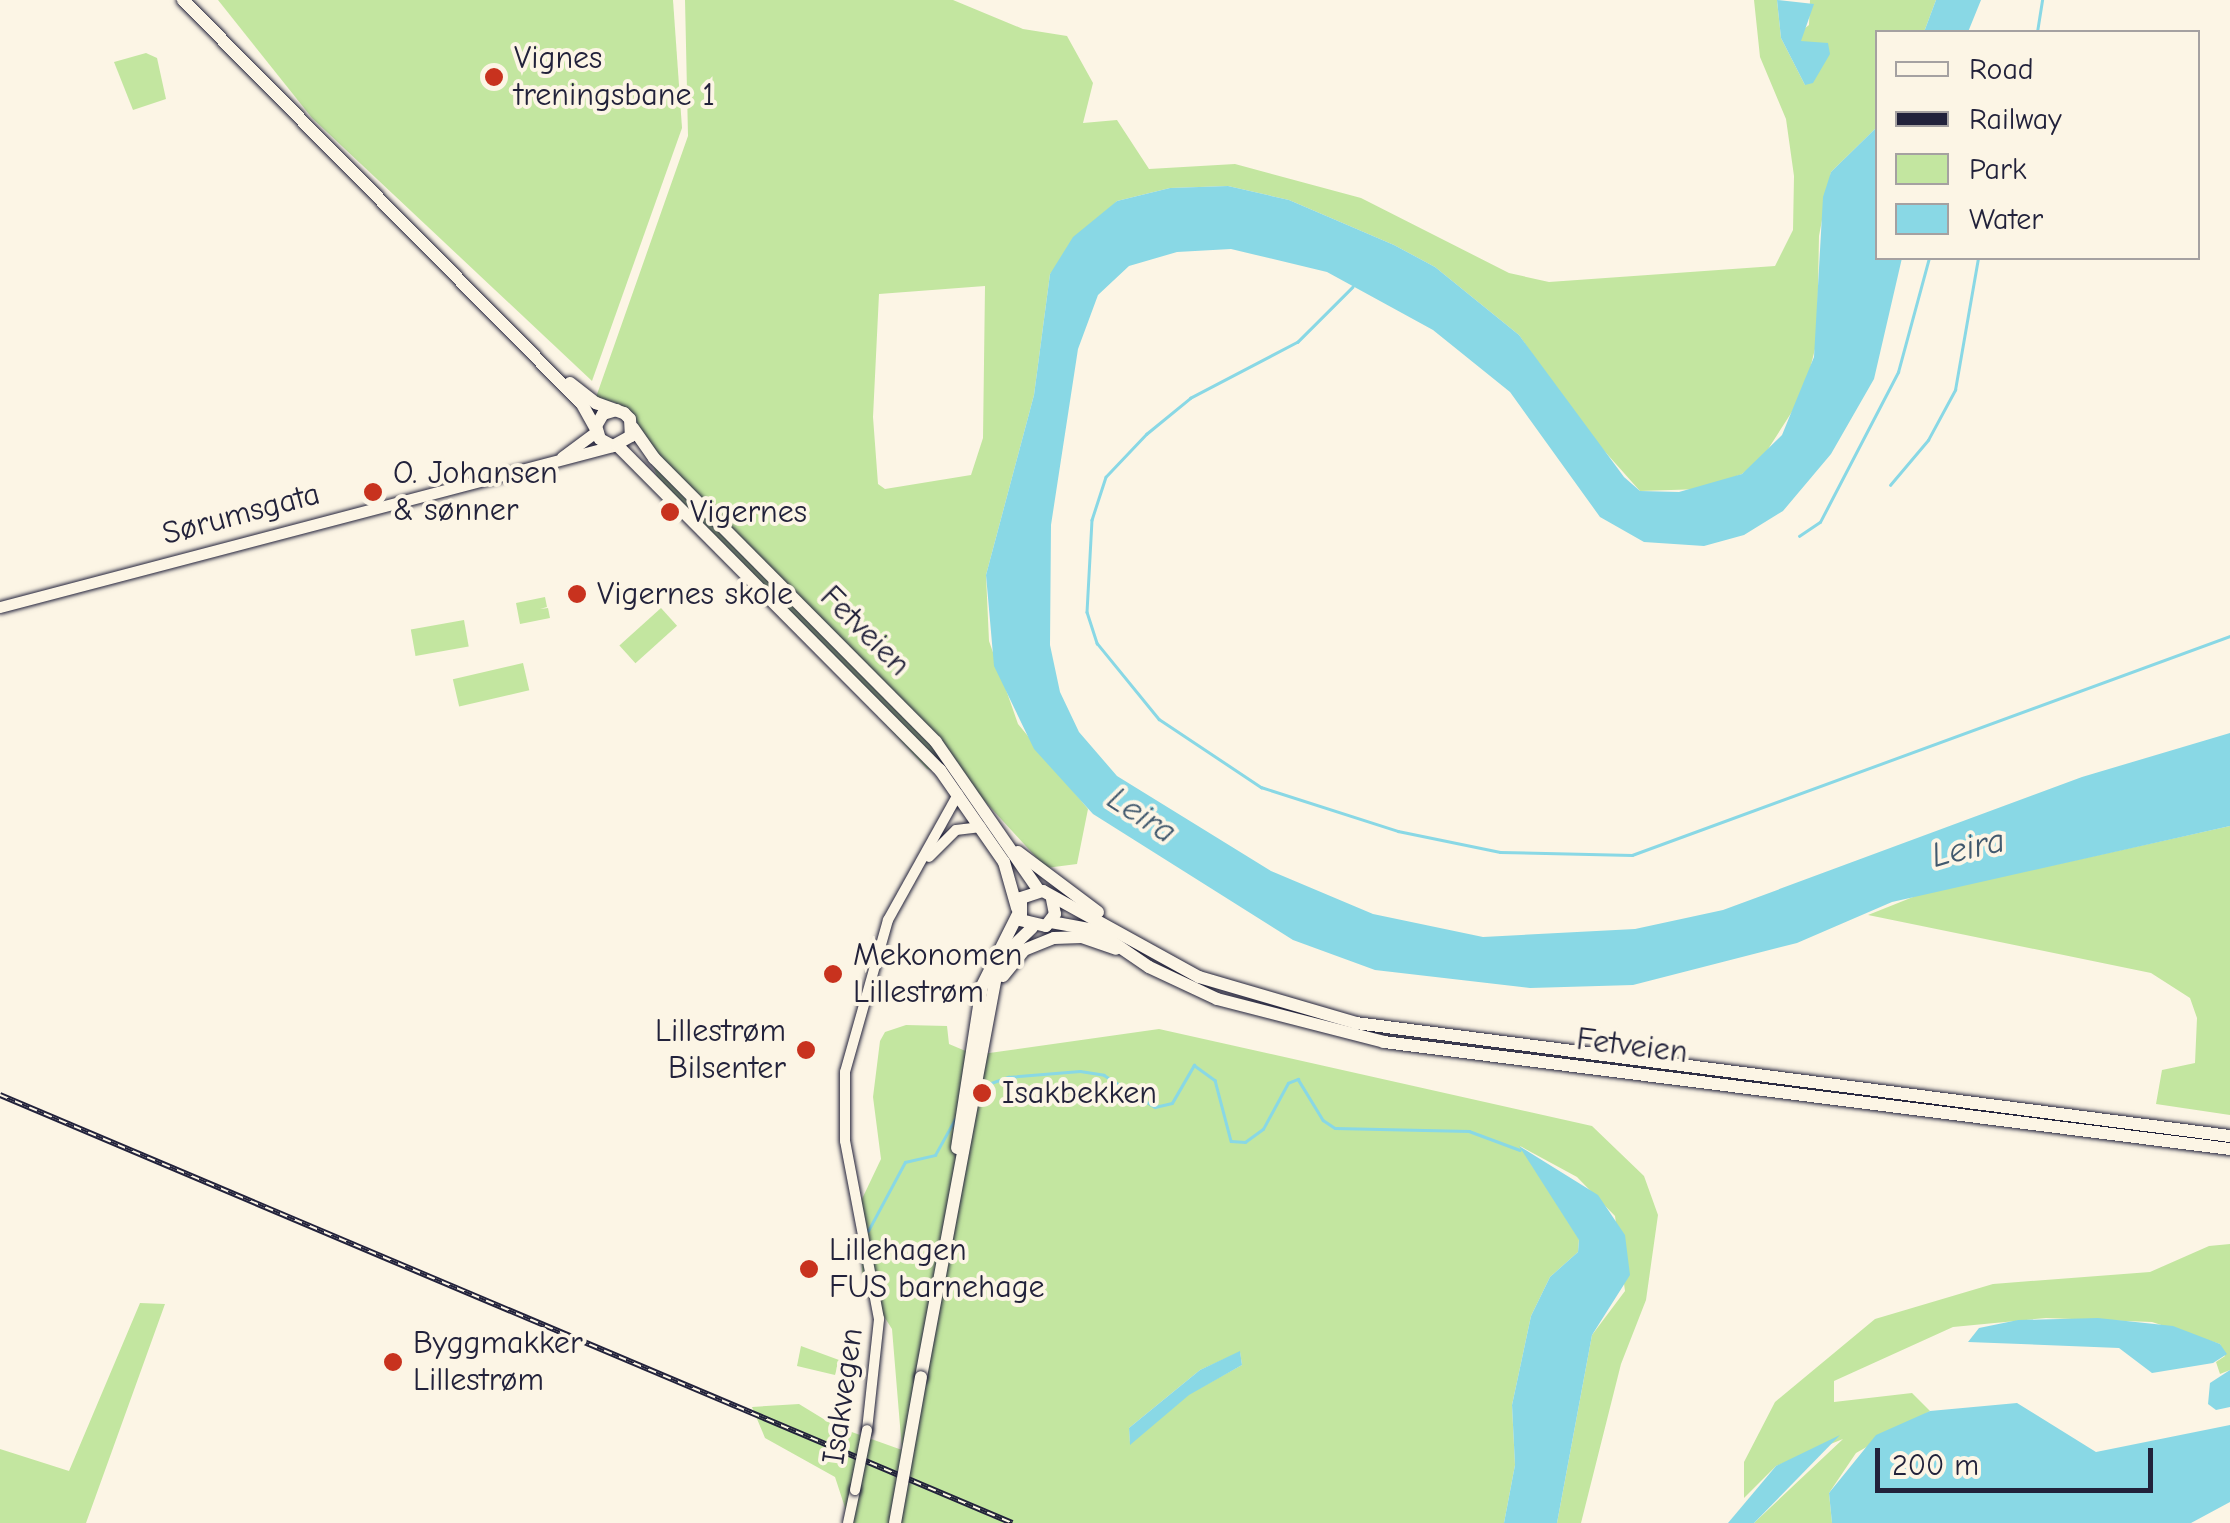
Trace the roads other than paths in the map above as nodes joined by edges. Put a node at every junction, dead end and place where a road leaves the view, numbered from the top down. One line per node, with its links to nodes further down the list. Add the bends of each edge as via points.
1 (182, 0): 3 (highway)
2 (194, 0): 3 (highway)
3 (212, 24): 4 (highway)
4 (496, 316): 5 (highway, via 570,384); 7 (highway, via 587,410)
5 (616, 410): 6 (highway, Fetveien); 7 (highway, via 603,414)
6 (633, 428): 8 (highway); 13 (highway, Fetveien, via 654,458 936,742)
7 (596, 431): 8 (highway, Fetveien); 9 (main road, Sørumsgata, via 585,445)
8 (616, 446): 9 (main road, Sørumsgata); 11 (highway, Fetveien)
9 (554, 460): 10 (main road, Sørumsgata)
10 (0, 608)
11 (958, 794): 12 (highway, Fetveien); 14 (street, Isakvegen)
12 (980, 827): 14 (street, Isakvegen, via 956,830); 17 (highway, Fetveien, via 1013,880)
13 (1000, 832): 15 (highway, Fetveien); 20 (highway)
14 (914, 872): 25 (street, Isakvegen, bridge, via 881,942 842,1092 879,1319)
15 (1039, 890): 16 (highway); 17 (highway, via 1024,894)
16 (1052, 899): 18 (highway); 20 (highway, Fetveien)
17 (1018, 911): 19 (highway); 24 (highway, via 982,986)
18 (1051, 922): 19 (highway); 20 (highway, Fetveien, via 1095,930)
19 (1032, 928): 21 (highway, via 1004,957)
20 (1130, 947): 21 (highway, via 1082,937 1044,940 1011,963); 22 (highway, Fetveien, via 1222,987 1386,1029); 23 (highway, Fetveien, via 1238,1006 1384,1042)
21 (992, 1006): 24 (highway)
22 (2230, 1136)
23 (2230, 1149)
24 (955, 1185): 26 (highway, bridge)
25 (848, 1523)
26 (895, 1523)

